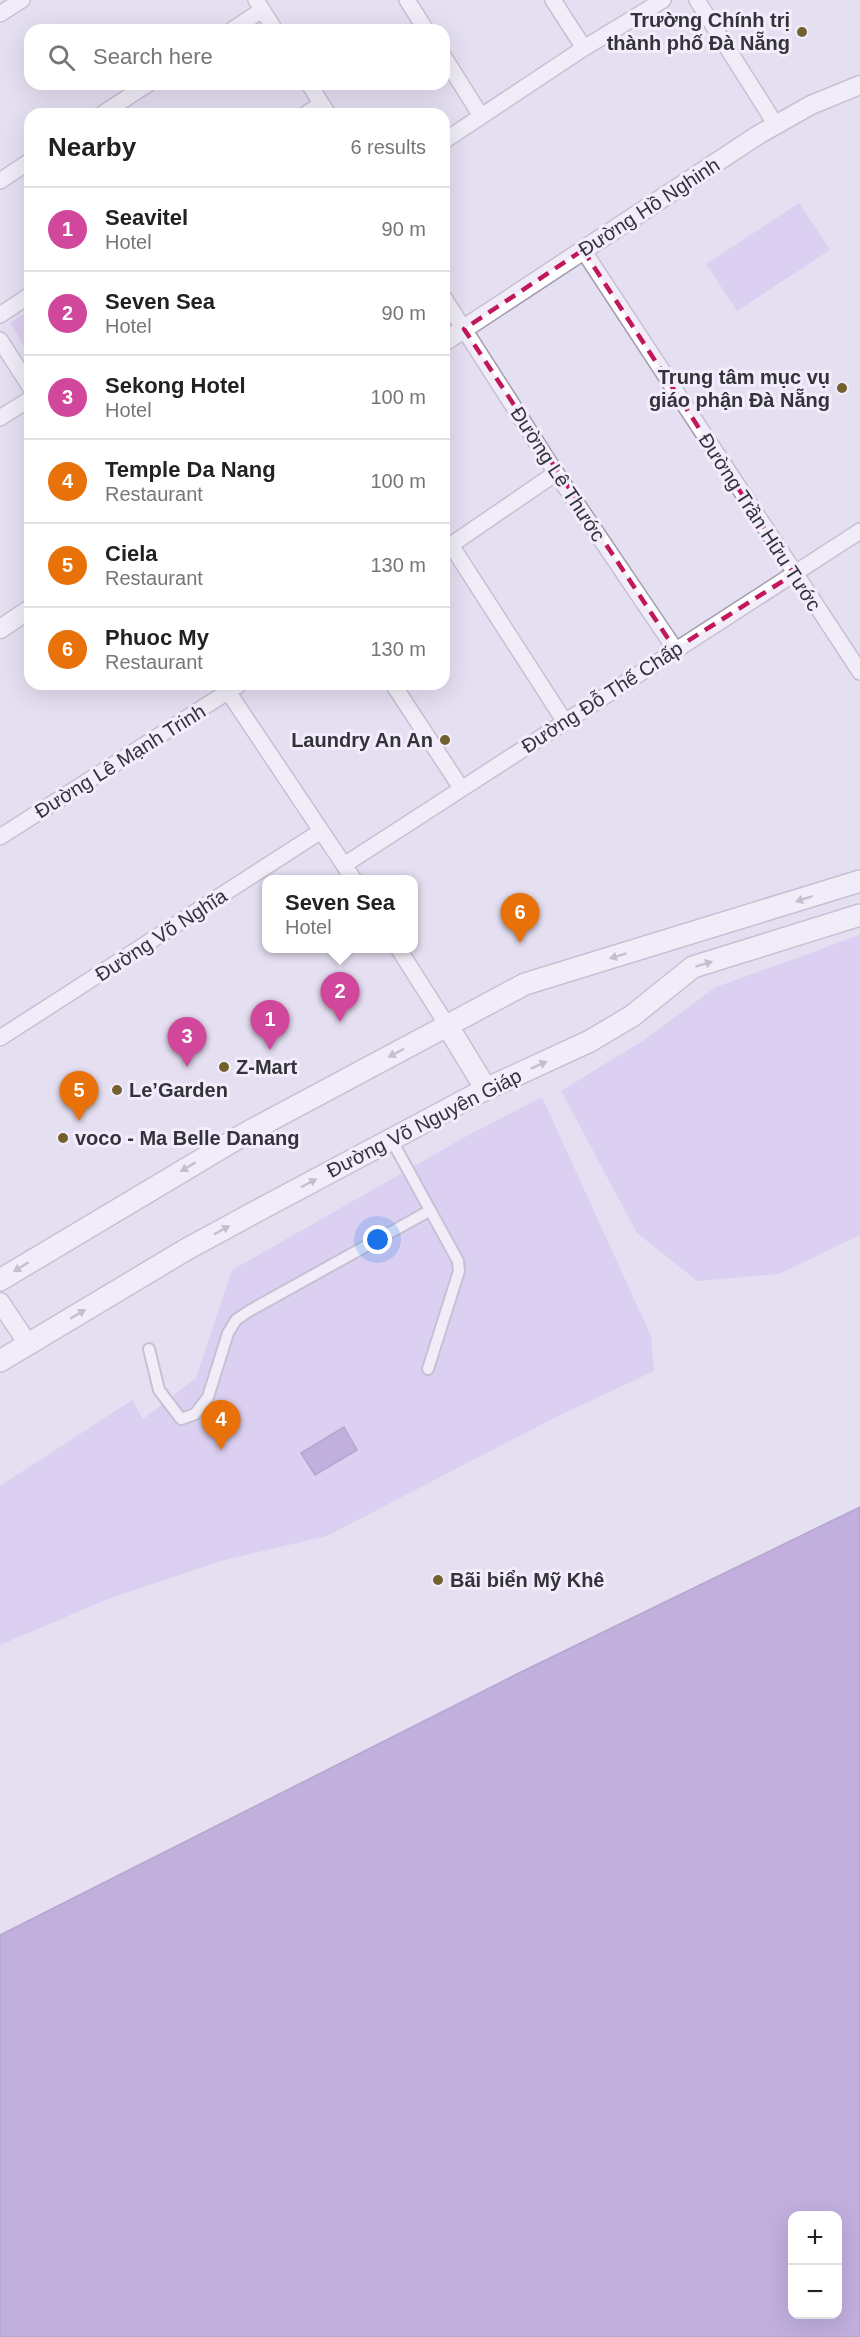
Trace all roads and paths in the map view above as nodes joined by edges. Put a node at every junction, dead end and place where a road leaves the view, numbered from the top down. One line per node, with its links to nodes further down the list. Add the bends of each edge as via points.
1 (22, 0): 7 (street)
2 (407, 0): 10 (street)
3 (553, 0): 11 (street)
4 (663, 0): 11 (street)
5 (697, 0): 19 (street)
6 (259, 5): 8 (street); 9 (street)
7 (0, 14)
8 (238, 24)
9 (271, 24)
10 (422, 24)
11 (584, 48): 18 (street)
12 (450, 66): 18 (street)
13 (860, 85): 19 (street, Đường Hồ Nghinh, via 810,105)
14 (139, 90): 16 (street)
15 (313, 90): 17 (street)
16 (111, 108)
17 (324, 108)
18 (482, 116): 20 (street)
19 (776, 125): 23 (street, Đường Hồ Nghinh)
20 (450, 137)
21 (24, 165): 22 (street)
22 (0, 180)
23 (583, 250): 27 (street, Đường Hồ Nghinh); 37 (street, Đường Trần Hữu Tước)
24 (24, 299): 26 (street)
25 (450, 307): 27 (street, Đường Lê Thước)
26 (0, 315)
27 (464, 329): 28 (street, Đường Hồ Nghinh); 33 (street, Đường Lê Thước)
28 (450, 338)
29 (0, 340): 30 (street)
30 (24, 378)
31 (24, 403): 32 (street)
32 (0, 418)
33 (556, 473): 35 (street); 40 (street, Đường Lê Thước)
34 (860, 531): 37 (street, Đường Đỗ Thế Chấp)
35 (450, 546)
36 (450, 550): 45 (street)
37 (794, 574): 40 (street, Đường Đỗ Thế Chấp); 41 (street, Đường Trần Hữu Tước)
38 (24, 613): 39 (street)
39 (0, 629)
40 (675, 649): 45 (street, Đường Đỗ Thế Chấp)
41 (860, 672)
42 (225, 690): 48 (street, Đường Lê Mạnh Trinh)
43 (232, 690): 47 (street)
44 (397, 690): 46 (street)
45 (565, 722): 46 (street, Đường Đỗ Thế Chấp)
46 (461, 788): 49 (street, Đường Đỗ Thế Chấp)
47 (321, 831): 49 (street); 55 (street, Đường Võ Nghĩa)
48 (0, 837)
49 (344, 865): 50 (street)
50 (351, 875)
51 (860, 881): 54 (main road, one-way to 54, via 525,984)
52 (860, 915): 56 (main road, Đường Võ Nguyên Giáp, one-way to 52, via 574,1049 624,1021 693,967)
53 (401, 953): 54 (street)
54 (447, 1025): 56 (main road); 59 (main road, one-way to 59, via 248,1132)
55 (0, 1038)
56 (486, 1089): 57 (main road, Đường Võ Nguyên Giáp)
57 (391, 1139): 58 (street); 61 (main road, Đường Võ Nguyên Giáp, one-way to 57, via 187,1249)
58 (429, 1211): 62 (street, via 236,1320 228,1333 208,1397 195,1414 181,1419 159,1390); 64 (street, via 454,1252 459,1271)
59 (0, 1280)
60 (0, 1302): 61 (street)
61 (28, 1344): 63 (main road, Đường Võ Nguyên Giáp)
62 (149, 1349)
63 (0, 1361)
64 (428, 1370)

